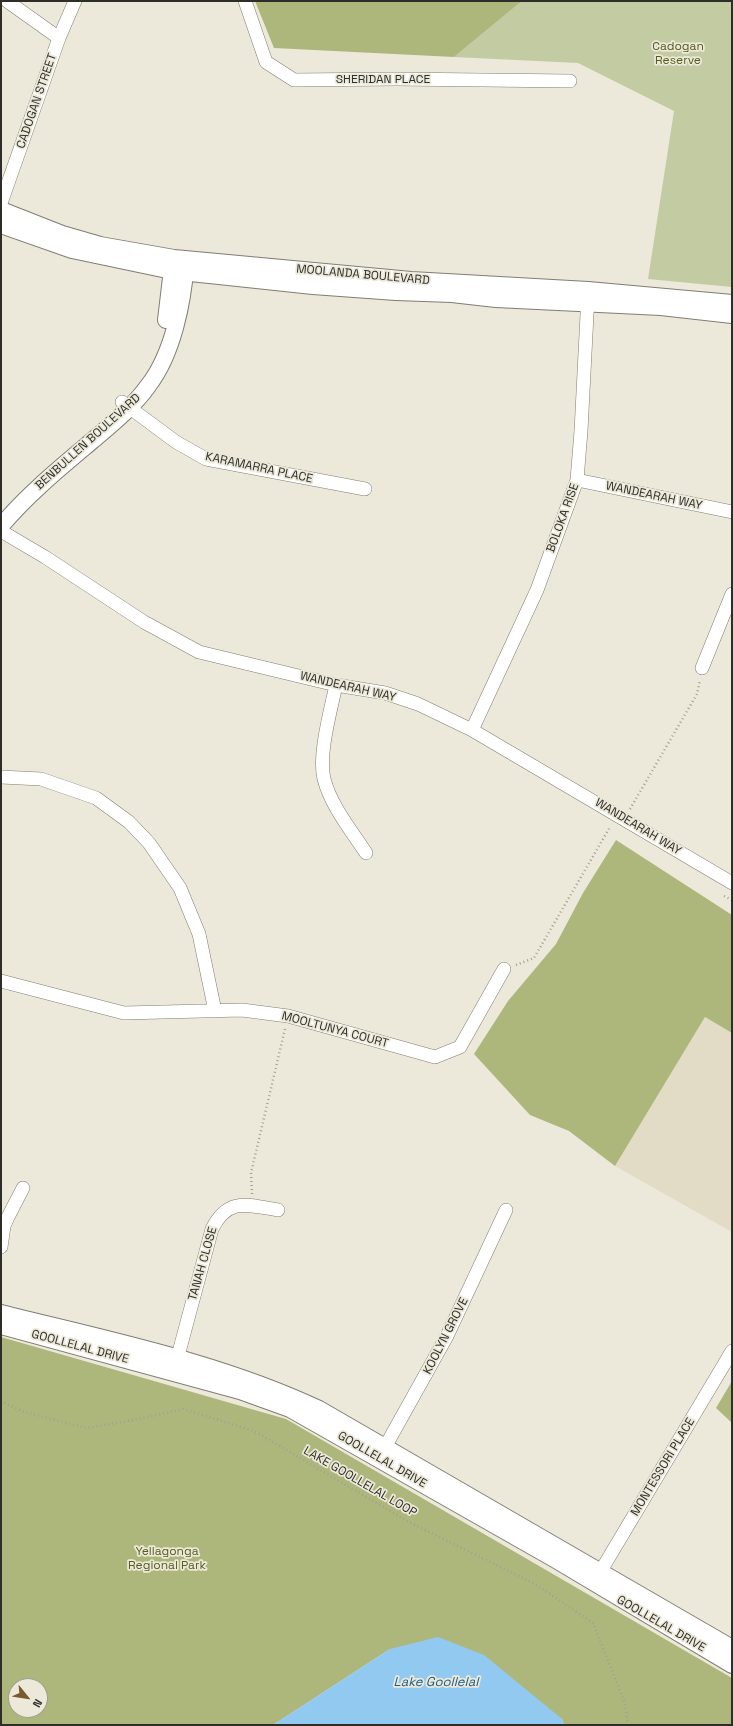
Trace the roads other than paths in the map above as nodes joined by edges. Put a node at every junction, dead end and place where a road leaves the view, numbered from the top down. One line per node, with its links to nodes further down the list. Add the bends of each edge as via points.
1 (7, 1): 4 (street)
2 (75, 1): 4 (street, CADOGAN STREET)
3 (245, 1): 5 (street, SHERIDAN PLACE, via 266,62 294,80)
4 (59, 38): 6 (street, CADOGAN STREET)
5 (570, 81)
6 (1, 203)
7 (1, 210): 9 (street, MOOLANDA BOULEVARD, via 62,234)
8 (1, 225): 9 (street, MOOLANDA BOULEVARD, via 72,250)
9 (179, 265): 10 (street, MOOLANDA BOULEVARD, via 321,286); 13 (street, BENBULLEN BOULEVARD, via 175,323 164,360 148,386)
10 (588, 297): 11 (street, MOOLANDA BOULEVARD); 12 (street, MOOLANDA BOULEVARD); 14 (street, BOLOKA RISE)
11 (732, 303)
12 (732, 315)
13 (126, 405): 15 (street, KARAMARRA PLACE, via 176,442 206,459); 16 (street, BENBULLEN BOULEVARD, via 51,463); 18 (street, BENBULLEN BOULEVARD, via 20,504)
14 (577, 480): 17 (street, WANDEARAH WAY); 23 (street, BOLOKA RISE, via 537,590)
15 (365, 489)
16 (1, 511)
17 (732, 512)
18 (1, 526)
19 (1, 531): 22 (street, WANDEARAH WAY, via 144,622 199,652)
20 (732, 594): 21 (street)
21 (702, 668)
22 (336, 685): 23 (street, WANDEARAH WAY, via 385,693 418,704); 25 (street, via 324,753 324,778 334,803)
23 (472, 730): 26 (street, WANDEARAH WAY)
24 (1, 777): 29 (street, via 41,778 96,798 129,822 149,843 180,888 199,934)
25 (366, 853)
26 (732, 883)
27 (504, 969): 29 (street, MOOLTUNYA COURT, via 460,1047 435,1057 288,1016 242,1010)
28 (1, 981): 29 (street, MOOLTUNYA COURT, via 124,1013)
29 (215, 1011)
30 (23, 1188): 33 (street, via 4,1226)
31 (278, 1210): 37 (street, TANAH CLOSE, via 237,1206 227,1208 218,1217 212,1229)
32 (506, 1210): 38 (street, KOOLYN GROVE, via 447,1336)
33 (1, 1247)
34 (1, 1313): 37 (street, GOOLLELAL DRIVE)
35 (1, 1326): 37 (street, GOOLLELAL DRIVE)
36 (732, 1351): 39 (street, MONTESSORI PLACE)
37 (176, 1366): 38 (street, GOOLLELAL DRIVE, via 252,1381 290,1396 319,1409)
38 (382, 1453): 39 (street, GOOLLELAL DRIVE)
39 (596, 1578): 40 (street, GOOLLELAL DRIVE); 41 (street, GOOLLELAL DRIVE)
40 (732, 1648)
41 (732, 1665)

